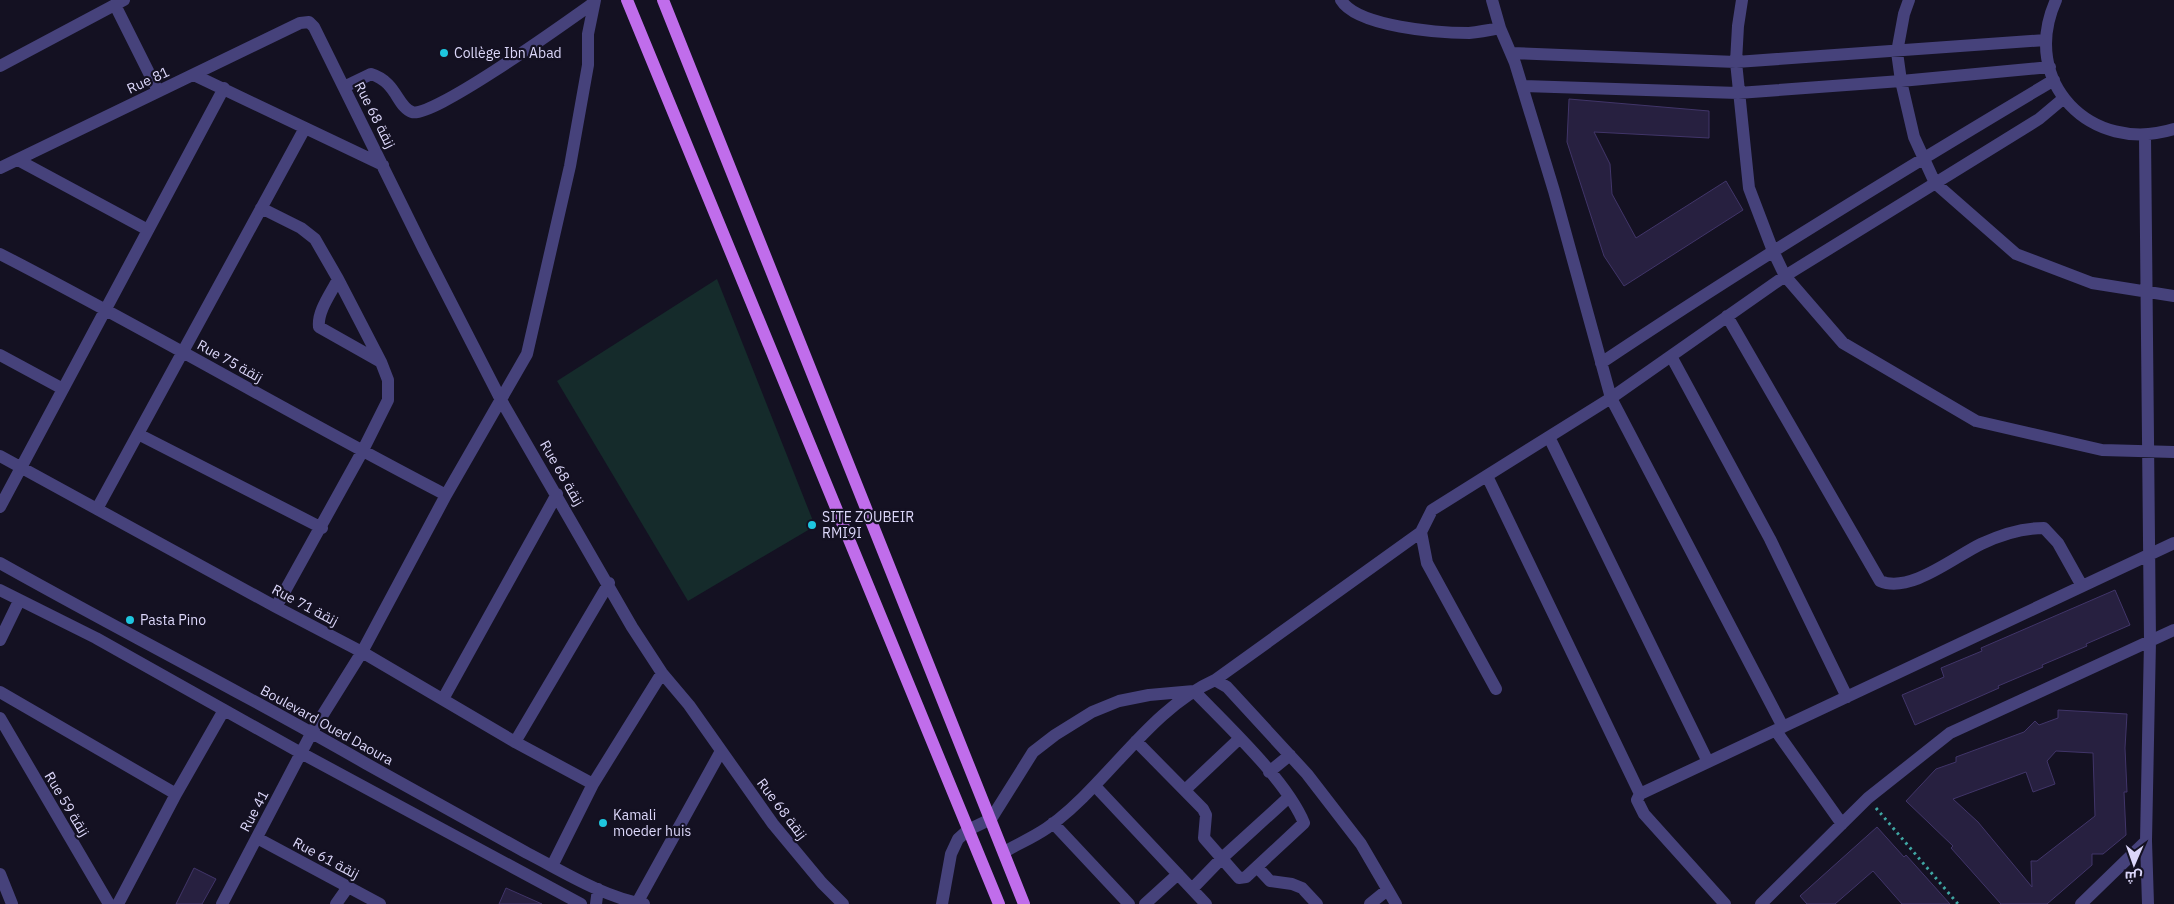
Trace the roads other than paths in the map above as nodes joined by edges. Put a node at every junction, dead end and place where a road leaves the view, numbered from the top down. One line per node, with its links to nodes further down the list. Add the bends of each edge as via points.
1 (627, 0): 107 (main road)
2 (663, 0): 104 (main road)
3 (1341, 0): 11 (street, via 1358,14 1406,28 1454,32)
4 (1492, 0): 11 (street)
5 (1742, 0): 15 (street)
6 (1909, 0): 13 (street)
7 (2056, 0): 12 (street)
8 (594, 2): 22 (street, via 457,95 421,113 406,108 381,77 371,74); 52 (street, Rue 41, via 588,34 588,65 570,166 538,312 526,354)
9 (119, 3): 16 (street); 24 (street)
10 (309, 22): 18 (street, Rue 81, via 300,23); 22 (street, Rue 68 زنقة)
11 (1500, 28): 14 (street)
12 (2046, 40): 13 (street); 17 (street)
13 (1897, 52): 15 (street); 20 (street)
14 (1511, 53): 15 (street); 21 (street)
15 (1736, 62): 25 (street)
16 (0, 66)
17 (2050, 67): 19 (street); 20 (street)
18 (194, 75): 23 (street); 24 (street, Rue 81)
19 (2054, 80): 26 (street); 30 (street)
20 (1901, 81): 25 (street); 30 (street, via 1914,137)
21 (1522, 86): 25 (street); 49 (street)
22 (344, 87): 32 (street, Rue 68 زنقة)
23 (224, 88): 27 (street); 36 (street)
24 (158, 91): 31 (street, Rue 81)
25 (1738, 93): 37 (street, via 1748,188)
26 (2064, 98): 29 (street, via 2080,115 2100,127); 34 (street, via 2039,119)
27 (305, 128): 32 (street); 35 (street)
28 (2174, 129): 29 (street)
29 (2145, 136): 41 (street)
30 (1923, 158): 34 (street); 37 (street)
31 (18, 160): 33 (street, Rue 81); 36 (street)
32 (383, 165): 52 (street, Rue 68 زنقة)
33 (0, 168)
34 (1935, 183): 39 (street); 41 (street, via 2016,254 2092,283)
35 (261, 208): 40 (street, via 301,228 315,240); 45 (street)
36 (148, 230): 43 (street)
37 (1773, 252): 39 (street); 49 (street)
38 (0, 254): 43 (street, Rue 75 زنقة)
39 (1784, 276): 44 (street); 55 (street, via 1843,343 1976,421 2102,450)
40 (338, 279): 48 (street); 48 (street, via 318,326)
41 (2146, 293): 42 (street); 55 (street)
42 (2174, 296)
43 (106, 308): 45 (street, Rue 75 زنقة); 50 (street)
44 (1727, 316): 47 (street); 71 (street, via 1880,581 1889,585 1909,582 1982,544 2030,528 2044,528 2058,543)
45 (183, 352): 53 (street); 56 (street, Rue 75 زنقة)
46 (0, 355): 50 (street)
47 (1671, 356): 51 (street); 84 (street, via 1770,539)
48 (381, 362): 56 (street, via 388,380 388,400)
49 (1601, 363): 51 (street)
50 (63, 389): 59 (street)
51 (1611, 398): 54 (street); 88 (street)
52 (501, 400): 61 (street, Rue 68 زنقة); 62 (street, Rue 41)
53 (138, 434): 64 (street); 65 (street)
54 (1549, 437): 60 (street); 96 (street)
55 (2148, 451): 57 (street); 68 (street)
56 (362, 452): 62 (street, Rue 75 زنقة); 65 (street)
57 (2174, 452)
58 (0, 456): 59 (street, Rue 71 زنقة)
59 (21, 468): 63 (street); 64 (street, Rue 71 زنقة)
60 (1487, 476): 66 (street, via 1432,510); 102 (street)
61 (557, 494): 70 (street, Rue 68 زنقة); 85 (street)
62 (446, 495): 78 (street, Rue 41)
63 (0, 507)
64 (97, 509): 74 (street, Rue 71 زنقة)
65 (322, 528): 74 (street)
66 (1421, 532): 80 (street); 81 (street, via 1427,563)
67 (2174, 543): 68 (street)
68 (2149, 554): 71 (street); 77 (street)
69 (0, 563): 89 (street, Boulevard Oued Daoura, via 114,628)
70 (609, 584): 79 (street, Rue 68 زنقة); 92 (street)
71 (2082, 586): 84 (street)
72 (0, 590): 73 (street)
73 (19, 601): 76 (street); 86 (street, via 96,638)
74 (276, 608): 78 (street, Rue 71 زنقة)
75 (2174, 630): 77 (street)
76 (0, 640)
77 (2150, 641): 106 (street, via 1950,733 1868,798); 109 (street)
78 (362, 652): 85 (street, Rue 71 زنقة); 89 (street, Rue 41)
79 (662, 673): 93 (street, Rue 68 زنقة); 98 (street)
80 (1215, 680): 82 (street); 95 (street, via 1227,687)
81 (1496, 689)
82 (1194, 691): 90 (street); 91 (street); 104 (street, via 1119,701 1092,712 1055,734 1033,752)
83 (0, 692): 101 (street)
84 (1847, 697): 88 (street)
85 (443, 699): 92 (street, Rue 71 زنقة)
86 (224, 710): 94 (street); 101 (street)
87 (0, 718): 123 (street, Rue 59 زنقة)
88 (1779, 729): 96 (street); 106 (street)
89 (312, 732): 94 (street, Rue 41); 112 (street, Boulevard Oued Daoura)
90 (1240, 738): 97 (street); 100 (street)
91 (1136, 741): 99 (street); 100 (street)
92 (515, 742): 98 (street, Rue 71 زنقة)
93 (721, 751): 120 (street); 130 (street, Rue 68 زنقة, via 773,824)
94 (301, 753): 108 (street, Rue 41); 128 (street)
95 (1290, 755): 97 (street); 119 (street, via 1361,844)
96 (1708, 762): 102 (street)
97 (1269, 772): 103 (street)
98 (593, 784): 112 (street)
99 (1094, 786): 105 (street); 115 (street)
100 (1185, 790): 111 (street, via 1203,809 1206,816 1204,838)
101 (176, 794): 124 (street)
102 (1640, 794): 139 (street, via 1637,800 1644,814)
103 (1289, 797): 111 (street); 113 (street, via 1304,823)
104 (991, 819): 107 (street); 110 (main road)
105 (1053, 823): 110 (street); 134 (street)
106 (1842, 824): 140 (street)
107 (968, 830): 131 (street, via 958,839 951,854); 132 (main road)
108 (256, 838): 116 (street, Rue 61 زنقة); 125 (street, Rue 41)
109 (2146, 841): 141 (street); 142 (street)
110 (1004, 852): 133 (main road)
111 (1220, 859): 113 (street, via 1243,879); 118 (street)
112 (552, 866): 117 (street, Boulevard Oued Daoura)
113 (1257, 867): 136 (street, via 1270,881 1302,888)
114 (0, 874): 122 (street)
115 (1178, 874): 118 (street); 135 (street)
116 (348, 886): 126 (street); 127 (street, Rue 61 زنقة)
117 (598, 889): 120 (street, Boulevard Oued Daoura); 129 (street)
118 (1192, 889): 121 (street)
119 (1386, 891): 137 (street); 138 (street)
120 (641, 903)
121 (1203, 903)
122 (12, 904)
123 (109, 904)
124 (118, 904)
125 (222, 904)
126 (336, 904)
127 (380, 904)
128 (581, 904)
129 (596, 904)
130 (843, 904)
131 (942, 904)
132 (999, 904)
133 (1024, 904)
134 (1129, 904)
135 (1146, 904)
136 (1317, 904)
137 (1370, 904)
138 (1396, 904)
139 (1725, 904)
140 (1762, 904)
141 (2081, 904)
142 (2148, 904)

